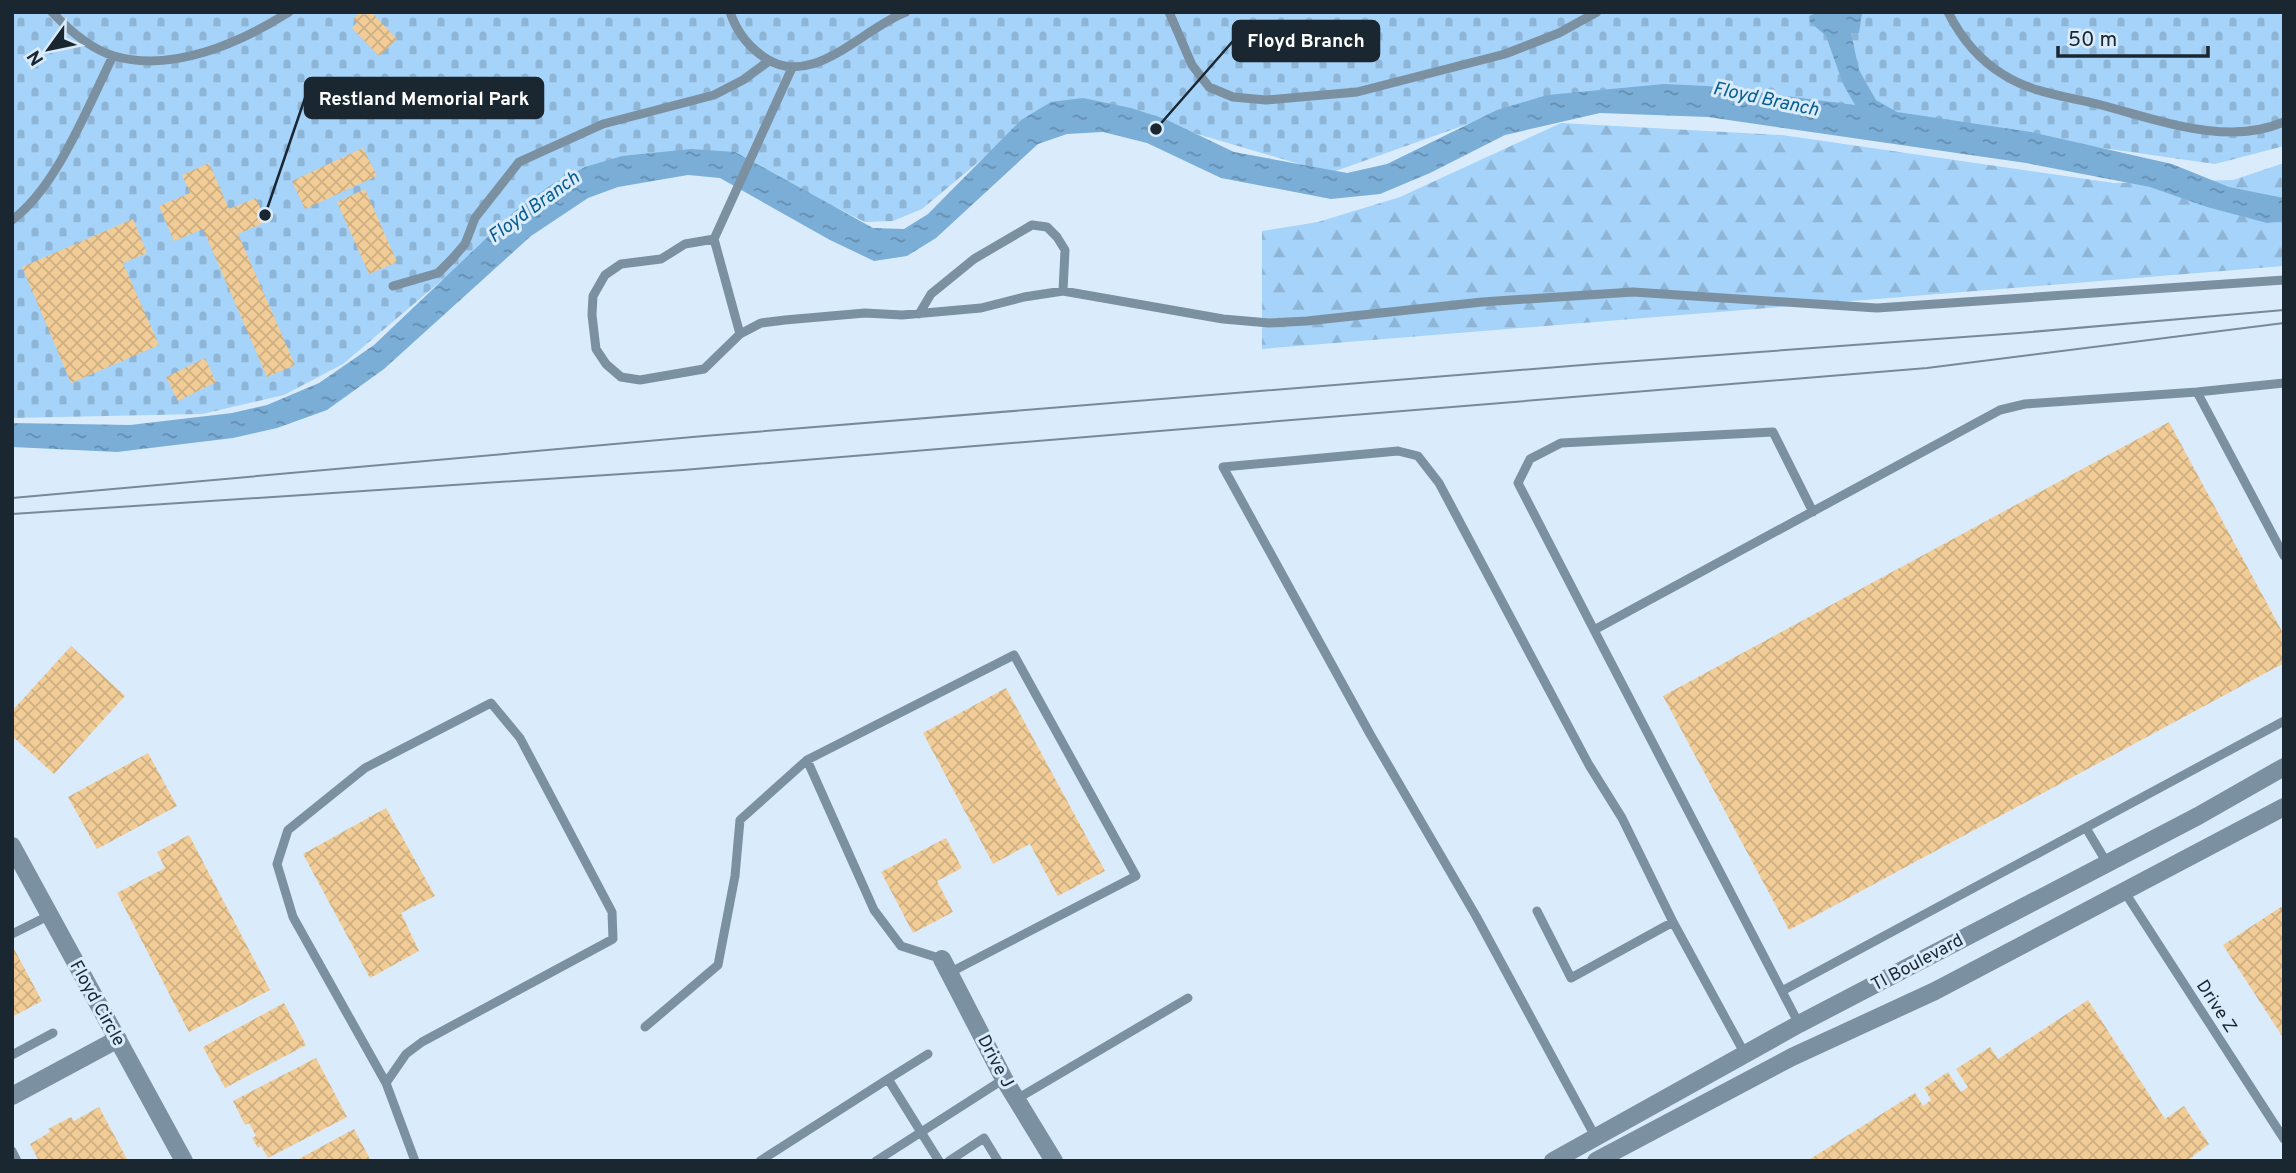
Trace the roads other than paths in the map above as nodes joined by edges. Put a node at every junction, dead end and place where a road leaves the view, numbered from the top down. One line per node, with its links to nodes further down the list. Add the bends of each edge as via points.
1 (52, 12): 8 (lane, via 85,41)
2 (289, 12): 8 (lane, via 242,38 182,58 150,61)
3 (730, 12): 9 (lane, via 750,47)
4 (906, 12): 10 (lane, via 835,54)
5 (1169, 12): 6 (lane, via 1192,65 1209,87 1233,97 1266,100 1357,92 1505,54 1551,37)
6 (1597, 12)
7 (1948, 12): 11 (lane, via 1975,52 2004,75 2031,88 2208,130 2257,131)
8 (113, 56): 12 (lane, via 59,163 32,202)
9 (769, 61): 10 (lane); 15 (lane, via 714,95 603,124 519,162 475,218 465,244 452,260 438,273)
10 (792, 68): 13 (lane)
11 (2284, 122)
12 (12, 220)
13 (714, 239): 18 (lane); 18 (lane, via 685,244 661,259 621,264 605,275 593,296 596,349 621,377 640,380 704,369)
14 (2284, 280): 16 (lane, via 1877,308 1633,292 1269,323)
15 (393, 286)
16 (1063, 290): 17 (lane, via 981,308); 17 (lane, via 1065,250 1047,227 1032,225 974,259 931,294)
17 (919, 314): 18 (lane, via 785,320 761,323)
18 (740, 334)
19 (2284, 383): 20 (lane)
20 (2197, 392): 21 (lane, via 2025,404 2000,410); 22 (lane)
21 (1814, 512): 23 (lane); 23 (lane, via 1773,432 1561,443 1530,459 1518,483)
22 (2284, 556)
23 (1594, 630): 37 (lane)
24 (2284, 721): 28 (lane)
25 (807, 760): 36 (lane, via 874,910 901,946); 36 (lane, via 1014,654 1136,876); 40 (lane, via 740,820 718,965)
26 (2284, 767): 30 (street, TI Boulevard)
27 (2284, 807): 31 (street, TI Boulevard)
28 (2086, 828): 30 (lane); 37 (lane)
29 (12, 846): 33 (street, Floyd Circle)
30 (2107, 863): 31 (street); 39 (street, TI Boulevard)
31 (2124, 891): 53 (lane, Drive Z); 65 (street, TI Boulevard)
32 (1537, 911): 34 (lane, via 1572,978)
33 (50, 915): 35 (lane); 42 (street, Floyd Circle)
34 (1673, 922): 45 (lane); 52 (lane, via 1622,818 1589,765 1439,483 1418,456 1398,451 1223,467)
35 (12, 934)
36 (946, 966): 47 (street, Drive J)
37 (1782, 990): 39 (lane)
38 (1188, 998): 50 (lane)
39 (1799, 1024): 45 (street, TI Boulevard)
40 (645, 1027)
41 (53, 1033): 44 (lane)
42 (118, 1040): 49 (street); 56 (street, Floyd Circle)
43 (928, 1054): 46 (lane)
44 (12, 1055)
45 (1746, 1056): 52 (street, TI Boulevard)
46 (888, 1079): 51 (lane); 58 (lane)
47 (1004, 1079): 50 (street, Drive J); 51 (lane)
48 (386, 1083): 48 (lane, via 293,917 277,864 288,831 365,768 491,703 520,738 612,912 612,939 422,1042 406,1054); 57 (lane)
49 (12, 1096)
50 (1017, 1099): 63 (street, Drive J)
51 (921, 1132): 59 (lane); 60 (lane)
52 (1596, 1138): 64 (street, TI Boulevard)
53 (2284, 1139)
54 (12, 1151): 55 (lane)
55 (17, 1161)
56 (184, 1161)
57 (415, 1161)
58 (760, 1161)
59 (876, 1161)
60 (939, 1161)
61 (949, 1161): 62 (lane, via 984,1138)
62 (998, 1161)
63 (1054, 1161)
64 (1553, 1161)
65 (1596, 1161)

